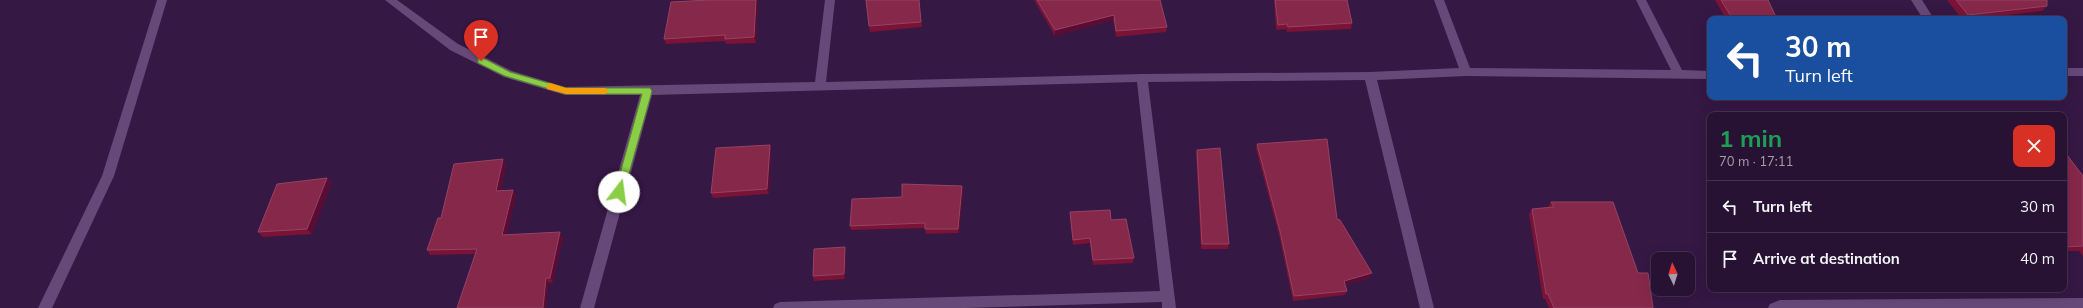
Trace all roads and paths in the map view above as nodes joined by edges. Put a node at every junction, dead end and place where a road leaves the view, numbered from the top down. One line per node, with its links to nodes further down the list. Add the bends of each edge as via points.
1 (162, 0): 20 (street, via 108,176)
2 (390, 0): 16 (street, via 454,47 508,74 566,91)
3 (830, 0): 15 (street)
4 (1439, 0): 8 (street)
5 (1641, 0): 11 (street)
6 (1916, 0): 7 (street)
7 (1927, 16)
8 (1466, 72): 11 (street); 13 (street)
9 (2067, 72): 10 (street)
10 (2083, 72)
11 (1679, 74): 12 (street)
12 (1707, 75)
13 (1370, 76): 14 (street); 23 (street)
14 (1142, 78): 15 (street); 17 (street)
15 (820, 85): 16 (street)
16 (647, 91): 21 (street)
17 (1168, 302): 19 (street)
18 (2083, 304): 24 (street)
19 (833, 307): 22 (street)
20 (45, 308)
21 (588, 308)
22 (780, 308)
23 (1427, 308)
24 (1775, 308)

